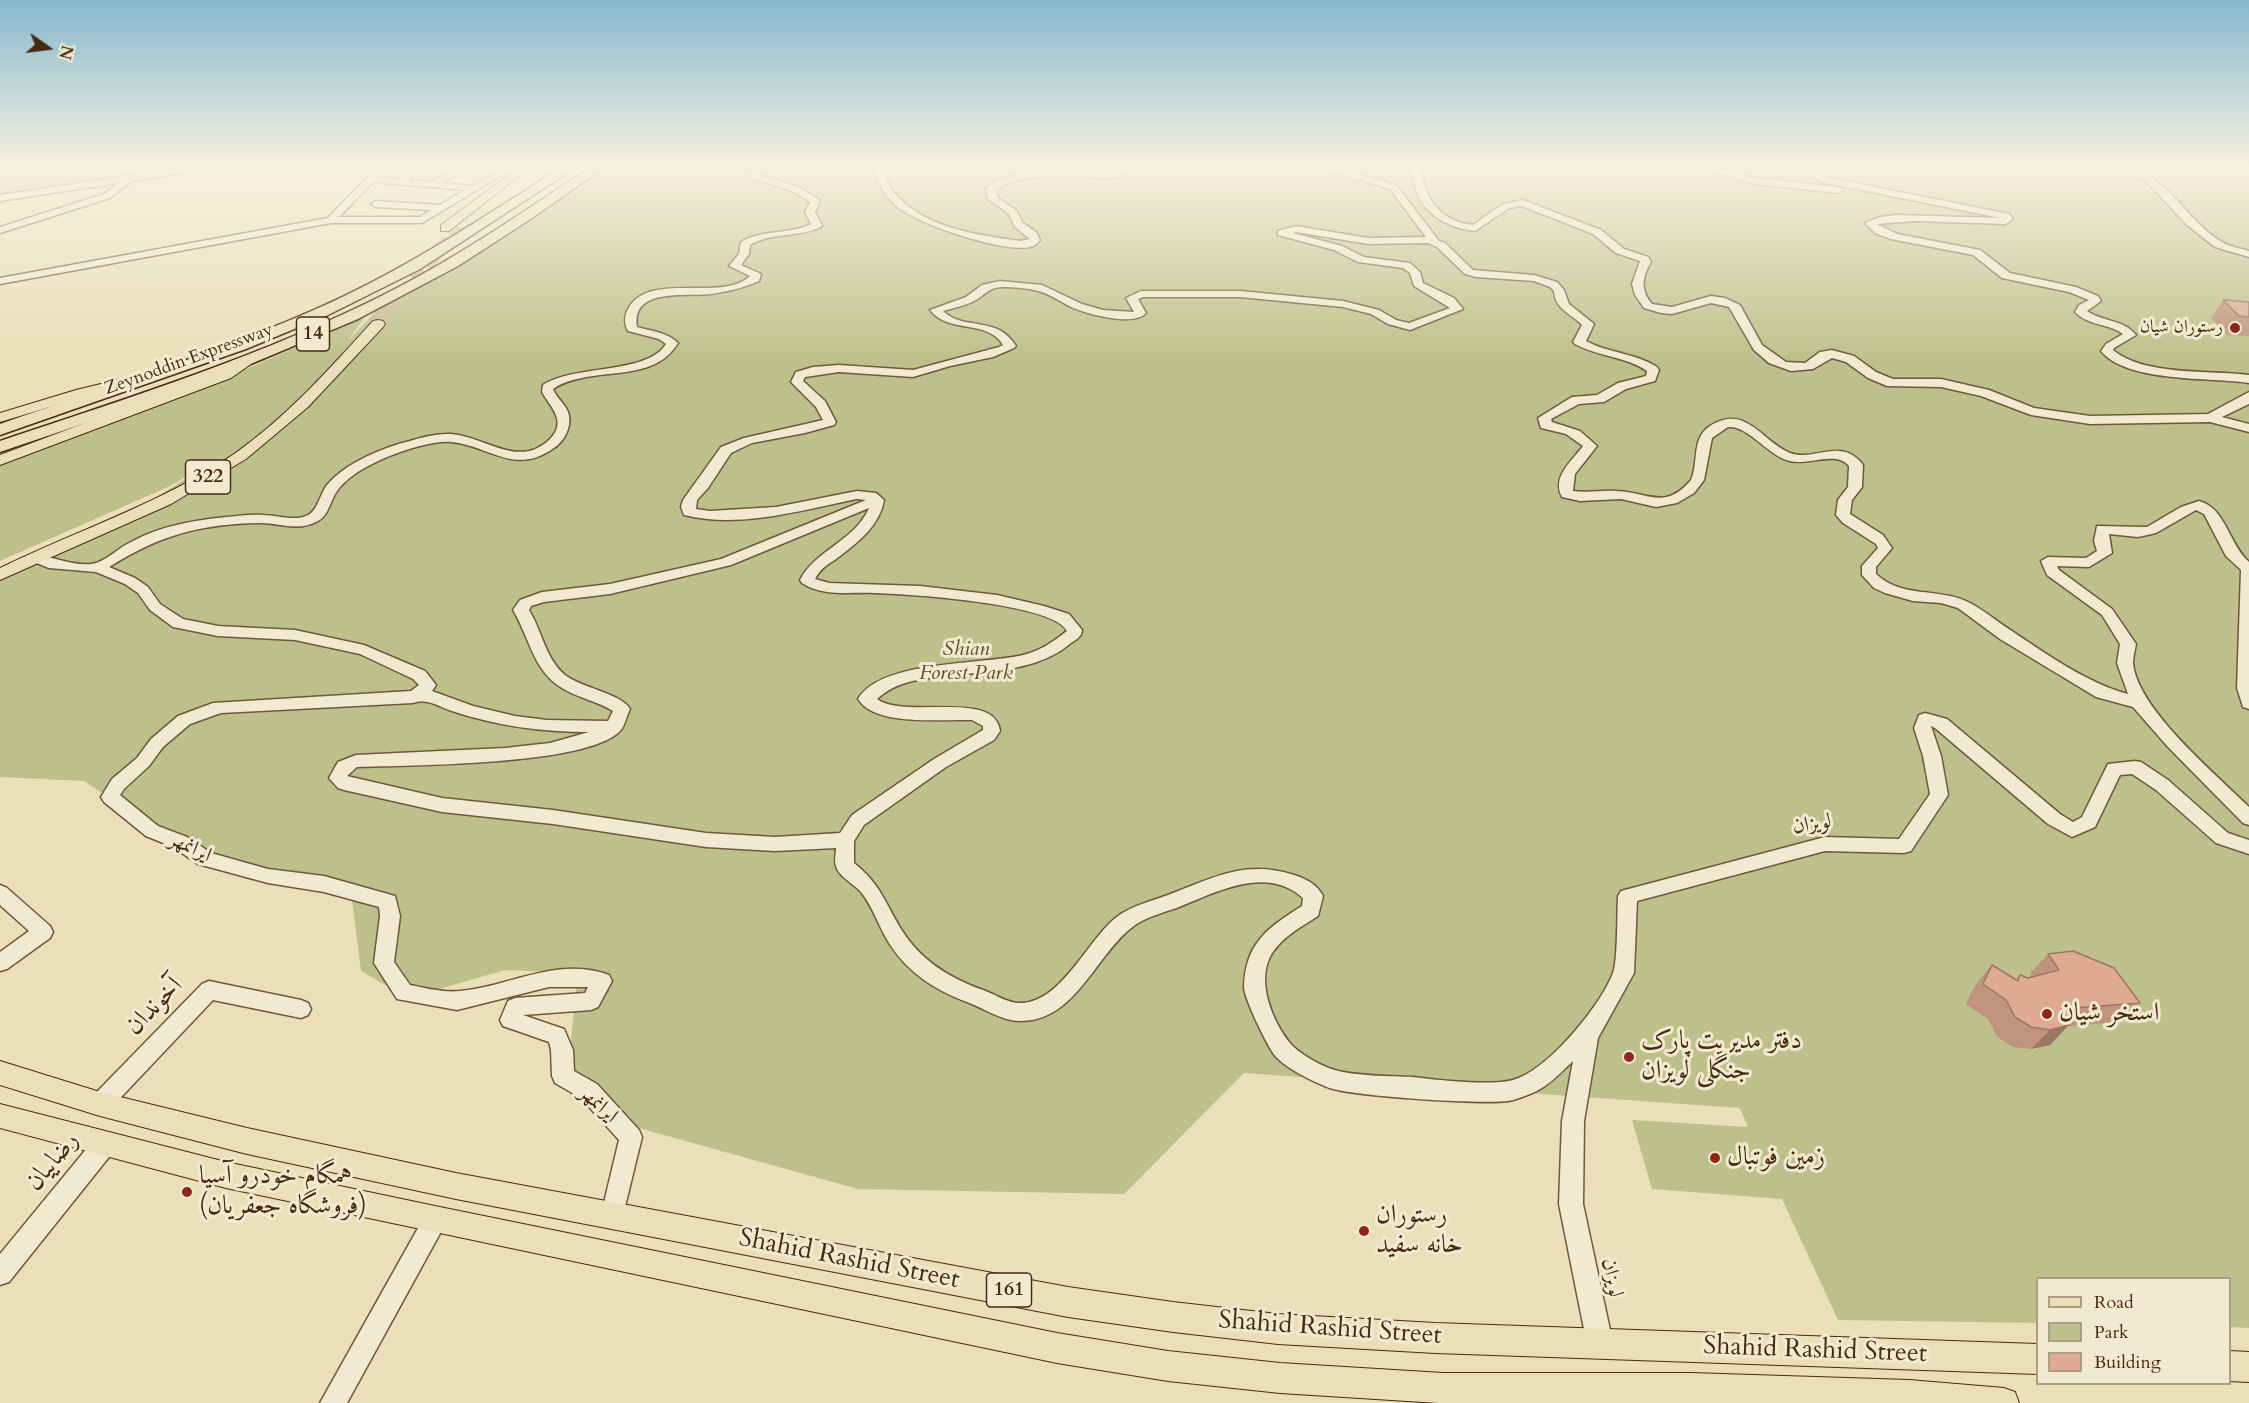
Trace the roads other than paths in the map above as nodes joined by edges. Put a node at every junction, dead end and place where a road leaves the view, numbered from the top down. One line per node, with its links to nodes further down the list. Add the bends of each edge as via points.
1 (269, 231): 15 (street)
2 (472, 231): 17 (highway, Zeynoddin Expressway / 14, via 375,288 323,312)
3 (502, 231): 16 (highway, Zeynoddin Expressway / 14, via 455,263 348,318)
4 (804, 231): 29 (street, via 759,237 745,244 744,254 734,267 756,274 748,283 641,300 631,315 632,329 663,338 672,343 671,348 643,364 551,383 548,395 561,407 564,425 551,445 511,456 451,438 410,446 376,458 348,474 327,493 315,518 304,522 260,518 186,528 138,544)
5 (960, 231): 6 (street, via 1030,244 1035,240)
6 (1028, 231)
7 (1287, 231): 26 (street, via 1282,233 1338,248 1362,260 1406,265 1415,272 1424,290 1447,298 1457,309 1410,327 1343,304 1240,294 1141,294 1132,298 1140,313 1125,316 1078,306 1042,288 991,285 970,299 936,310 943,317 998,332 1010,346 910,374 838,367 800,375 797,382 823,404 830,422 726,450 687,503 689,512 728,516 857,495)
8 (1311, 231): 13 (street, via 1368,241)
9 (1427, 231): 13 (street)
10 (1596, 231): 20 (street, via 1620,251 1644,259 1637,287 1648,306 1677,312 1701,300 1731,304 1737,308 1753,343 1782,365 1802,368 1824,355 1841,356 1891,383 1932,382 1970,389 2052,416 2090,420)
11 (1881, 231): 18 (street, via 1976,252 2006,276 2072,289 2094,298 2096,301 2081,312 2119,326 2130,335 2109,346 2107,351 2115,360 2174,372)
12 (2201, 231): 14 (street, via 2218,245)
13 (1435, 242): 33 (street, via 1469,272 1552,282 1559,290 1562,305 1581,315 1588,324 1579,342 1653,370 1652,378 1622,386 1600,399 1575,400 1544,417 1546,425 1572,431 1590,446 1566,476 1567,494 1618,495 1656,503 1675,500 1700,476 1702,444 1708,435 1728,422 1749,428 1767,446 1792,458 1839,454 1856,465 1855,487 1845,500 1843,515 1884,543 1885,549 1869,566 1869,575 1879,585 1963,605 2102,693)
14 (2249, 254)
15 (0, 281)
16 (244, 364): 24 (highway, Zeynoddin Expressway / 14); 25 (main road, via 216,379)
17 (159, 374): 21 (main road); 23 (highway, Zeynoddin Expressway / 14)
18 (2249, 378)
19 (2249, 396): 20 (street)
20 (2210, 417): 22 (street)
21 (0, 418)
22 (2249, 428)
23 (0, 430)
24 (0, 447)
25 (0, 460)
26 (878, 500): 35 (street, via 726,562 610,589 542,597 525,603 521,610 549,668 578,692 622,708); 37 (street, via 862,530 813,568 807,580 810,583 1003,601 1065,619 1075,632 1059,647 1018,661 927,673 890,681 874,689 866,699 881,709 972,714 988,720 992,731 858,820)
27 (34, 558): 28 (main road, 322, via 161,502 247,452 304,405 372,324 293,403 234,453 162,494); 29 (street, via 54,565); 31 (main road, 322)
28 (0, 566)
29 (98, 568): 32 (street, via 143,590 155,607 177,623 218,631 295,635 364,650 419,675 428,686)
30 (2249, 570): 33 (street, via 2233,556 2210,511 2199,505 2183,509 2158,528 2131,534 2102,529 2104,553 2089,563 2048,561 2052,572 2107,612 2128,644 2125,663); 34 (street, via 2245,688)
31 (0, 575)
32 (422, 693): 35 (street, via 495,719 547,726); 47 (street, ایرانمهر, via 413,697 219,707 184,720 157,742 110,797 152,831 180,842 205,859 388,902 384,963 404,993 461,1001 551,976 602,981 591,1001 515,1007 510,1020 557,1036 563,1076 589,1091 630,1137)
33 (2139, 703): 36 (street)
34 (2249, 703)
35 (614, 728): 37 (street, via 584,741 533,751 449,759 356,761 342,769 338,778 344,783 443,805 546,816 704,841 814,844)
36 (2249, 818)
37 (845, 840): 42 (street, via 845,866 872,891 911,959 968,994 1019,1012 1052,1000 1086,969 1108,937 1125,922 1243,875 1296,883 1313,896 1311,910 1281,930 1263,950 1254,989 1282,1049 1333,1080 1452,1091 1510,1091 1536,1082)
38 (2249, 847): 42 (street, لویزان, via 2222,838 2135,766 2114,769 2089,822 2072,830 1941,723 1925,719 1922,728 1939,795 1904,846 1825,844 1628,896 1624,973)
39 (0, 893): 40 (street, via 43,932)
40 (0, 963)
41 (301, 1009): 44 (street, آخوندان, via 209,990)
42 (1592, 1029): 50 (street, لویزان, via 1573,1122 1571,1204)
43 (0, 1074): 44 (main road, Shahid Rashid Street / 161)
44 (100, 1104): 47 (main road, Shahid Rashid Street / 161, via 259,1144)
45 (0, 1116): 46 (main road, Shahid Rashid Street / 161)
46 (105, 1144): 48 (main road, Shahid Rashid Street / 161, via 226,1175); 49 (street, رضاییان)
47 (614, 1215): 50 (main road, Shahid Rashid Street / 161, via 1056,1299 1173,1317 1278,1329)
48 (435, 1220): 54 (main road, Shahid Rashid Street / 161, via 1057,1348 1168,1366 1280,1378 1443,1388); 56 (street)
49 (0, 1273)
50 (1600, 1344): 51 (main road, Shahid Rashid Street / 161)
51 (2036, 1359)
52 (2231, 1366): 53 (main road)
53 (2249, 1367)
54 (1719, 1389): 55 (main road, Shahid Rashid Street / 161); 57 (street)
55 (1885, 1399): 58 (main road, Shahid Rashid Street / 161)
56 (333, 1403)
57 (1765, 1403)
58 (2004, 1403)

